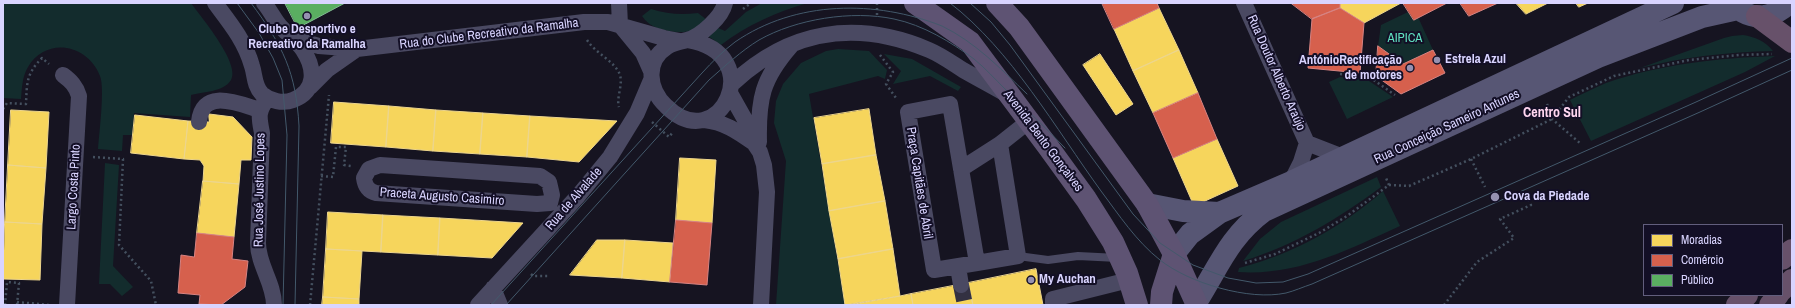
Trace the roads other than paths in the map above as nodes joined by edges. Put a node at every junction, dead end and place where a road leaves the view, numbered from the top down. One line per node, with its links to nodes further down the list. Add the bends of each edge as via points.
1 (215, 3): 22 (street, via 248,52)
2 (264, 3): 12 (street)
3 (619, 3): 11 (street)
4 (725, 3): 13 (street, via 718,18 704,31)
5 (915, 3): 21 (main road, Avenida Bento Gonçalves, via 970,42)
6 (997, 3): 33 (main road, via 1019,27)
7 (1244, 3): 26 (street, Rua Doutor Alberto Araújo)
8 (1673, 3): 29 (main road, Rua Conceição Sameiro Antunes)
9 (1789, 3): 10 (main road, Rua Conceição Sameiro Antunes, via 1776,13)
10 (1742, 10): 14 (highway); 49 (main road, Rua Conceição Sameiro Antunes, via 1702,17 1598,57 1264,211 1234,238)
11 (620, 25): 13 (street, Rua do Clube Recreativo da Ramalha, via 664,38); 16 (street, Rua do Clube Recreativo da Ramalha, via 584,22); 18 (street, via 643,53)
12 (294, 39): 16 (street, Rua do Clube Recreativo da Ramalha, via 319,46); 19 (street, via 309,62 312,77)
13 (684, 40): 18 (street, via 660,52 655,59); 20 (street, via 700,42 720,54 730,74)
14 (1789, 40)
15 (795, 42): 20 (street, via 749,68); 21 (street, via 819,35 845,33 900,40 929,50); 28 (street, via 779,60 764,87 759,107)
16 (358, 49): 19 (street, via 327,70)
17 (63, 75): 50 (street, Largo Costa Pinto, via 77,89 79,96)
18 (651, 75): 23 (street, via 656,94 668,109 686,118); 45 (street, Rua de Alvalade, via 637,113 610,157)
19 (310, 87): 22 (street, via 291,101)
20 (731, 88): 23 (street, via 722,109); 28 (street)
21 (1012, 98): 24 (main road, Avenida Bento Gonçalves)
22 (264, 104): 25 (street, via 214,101 202,108); 51 (street, Rua José Justino Lopes, via 258,250 273,289)
23 (704, 120): 28 (street, via 725,124)
24 (1029, 121): 27 (street); 38 (main road, Avenida Bento Gonçalves, via 1105,227)
25 (199, 122)
26 (1307, 143): 29 (street, Rua Doutor Alberto Araújo); 32 (street, Rua Doutor Alberto Araújo)
27 (1000, 144): 30 (street); 37 (street)
28 (757, 147): 54 (street, via 764,165 767,192)
29 (1343, 157): 32 (main road, Rua Conceição Sameiro Antunes)
30 (961, 169): 40 (street, Praça Capitães de Abril); 41 (street, Praça Capitães de Abril, via 950,104 908,112 934,270)
31 (535, 175): 31 (street, Praceta Augusto Casimiro, via 380,164 368,169 364,178 367,188 376,193 550,203 552,194 549,182)
32 (1292, 182): 34 (main road, Rua Conceição Sameiro Antunes)
33 (1147, 204): 34 (main road, via 1183,211); 36 (main road)
34 (1219, 213): 36 (main road, via 1190,234)
35 (1792, 250): 39 (highway)
36 (1174, 254): 49 (main road); 57 (main road, via 1162,292)
37 (1018, 256): 38 (lane, via 1048,260 1078,256); 40 (street, Praça Capitães de Abril)
38 (1121, 258): 42 (main road, Avenida Bento Gonçalves)
39 (1783, 258)
40 (977, 263): 41 (street, Praça Capitães de Abril)
41 (958, 267): 44 (street)
42 (1129, 280): 55 (street, via 1053,299); 56 (main road, Avenida Bento Gonçalves)
43 (1792, 280): 46 (highway)
44 (961, 285)
45 (494, 288): 52 (street, Rua de Alvalade); 53 (street)
46 (1783, 289)
47 (1746, 296): 58 (highway)
48 (1777, 296): 59 (highway)
49 (1197, 303)
50 (67, 305)
51 (274, 305)
52 (478, 305)
53 (500, 305)
54 (761, 305)
55 (1054, 305)
56 (1137, 305)
57 (1161, 305)
58 (1737, 305)
59 (1770, 305)

